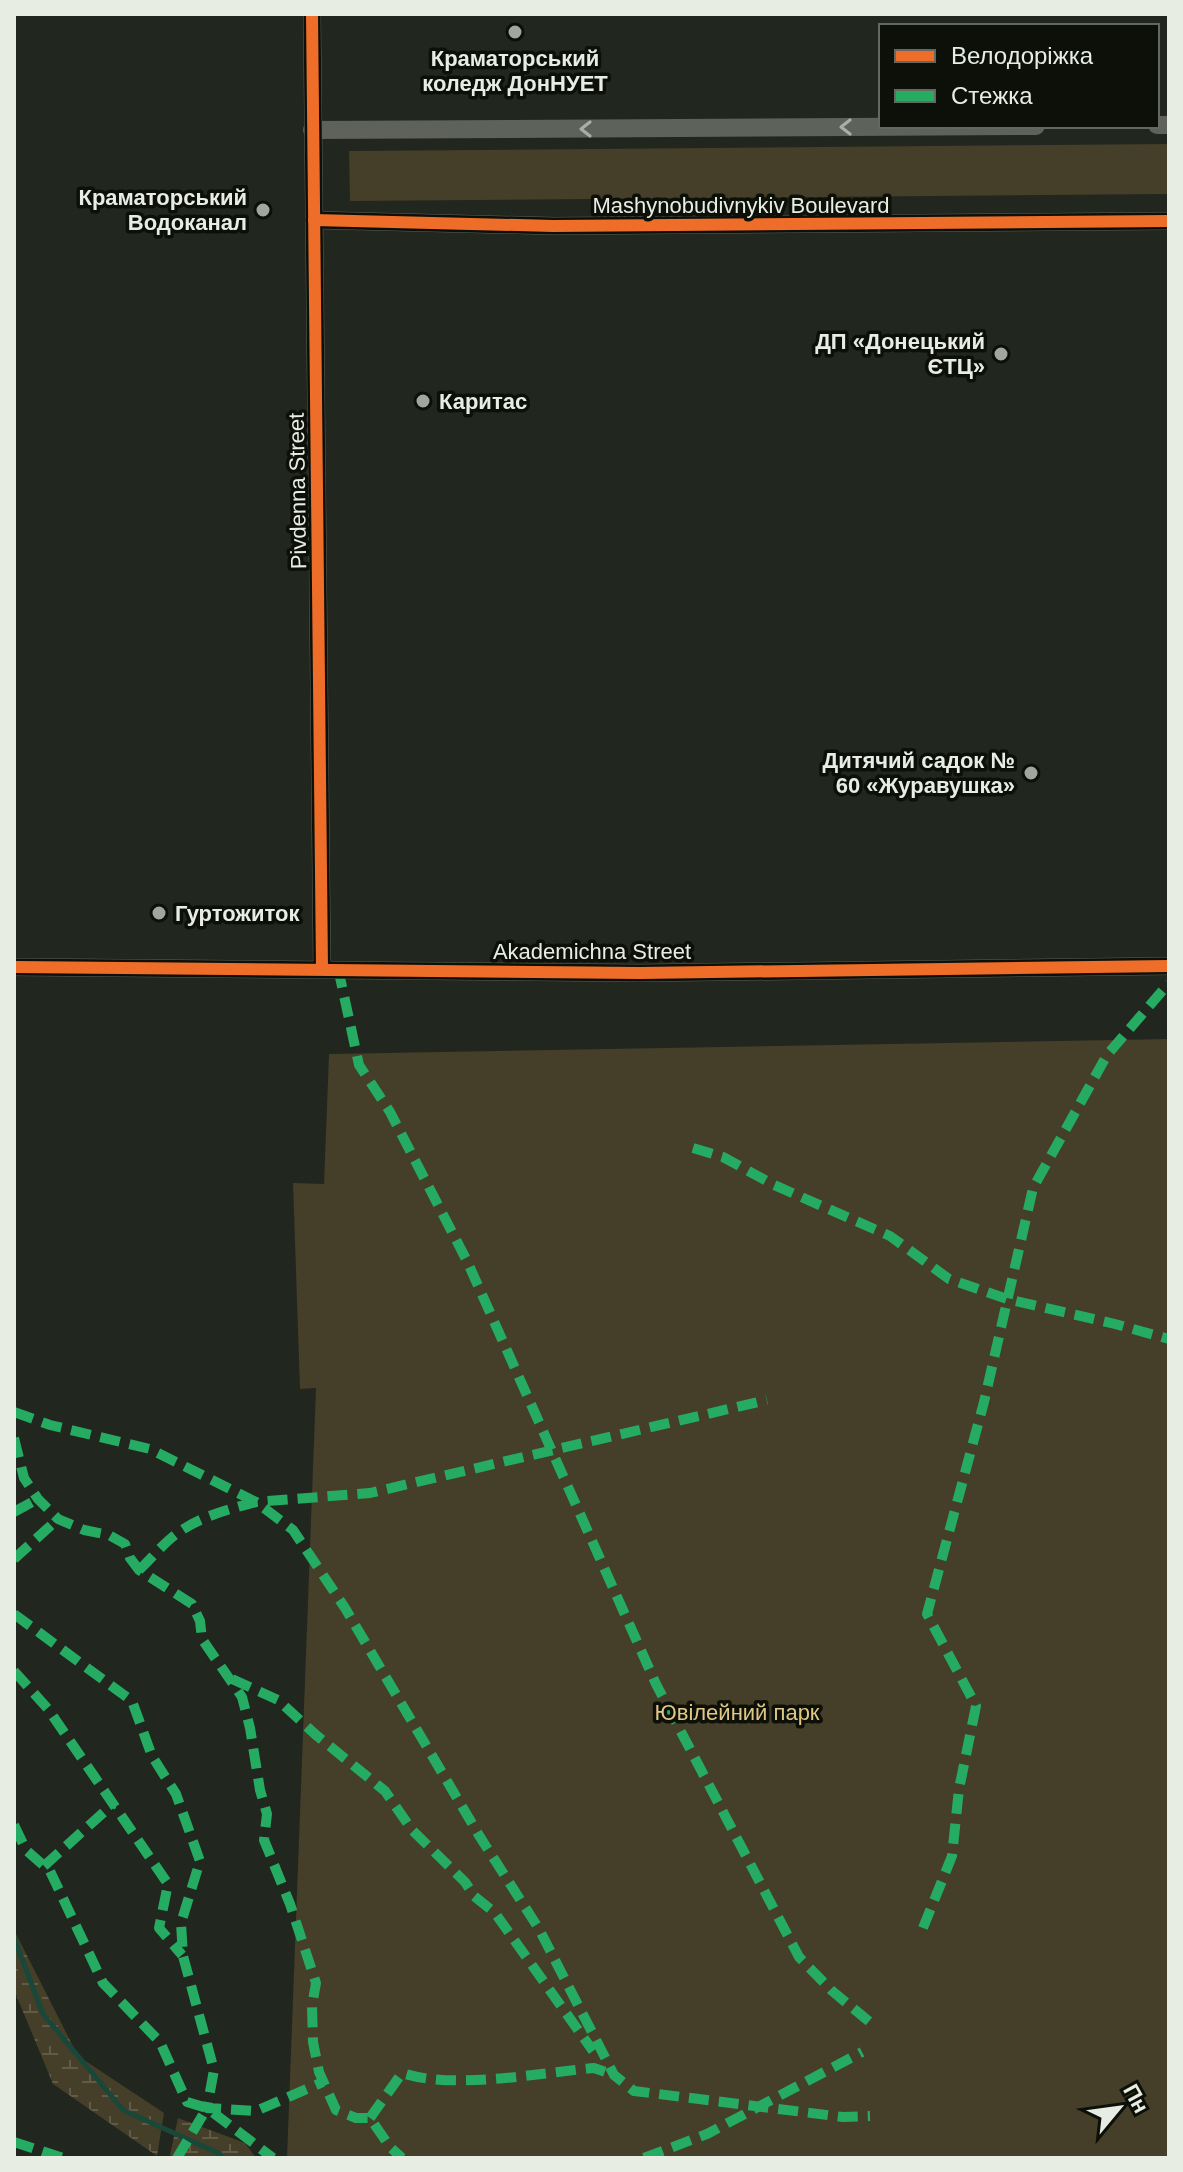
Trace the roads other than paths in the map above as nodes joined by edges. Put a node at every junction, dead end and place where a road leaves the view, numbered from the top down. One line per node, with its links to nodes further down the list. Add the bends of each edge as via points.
1 (312, 14): 3 (street, Pivdenna Street)
2 (879, 127): 3 (street, one-way to 3)
3 (312, 130): 4 (street, Pivdenna Street)
4 (314, 220): 5 (street, Mashynobudivnykiv Boulevard, via 553,226); 8 (street, Pivdenna Street)
5 (1169, 221)
6 (1169, 966): 8 (street, Akademichna Street, via 640,973)
7 (14, 967): 8 (street, Akademichna Street)
8 (322, 968)

